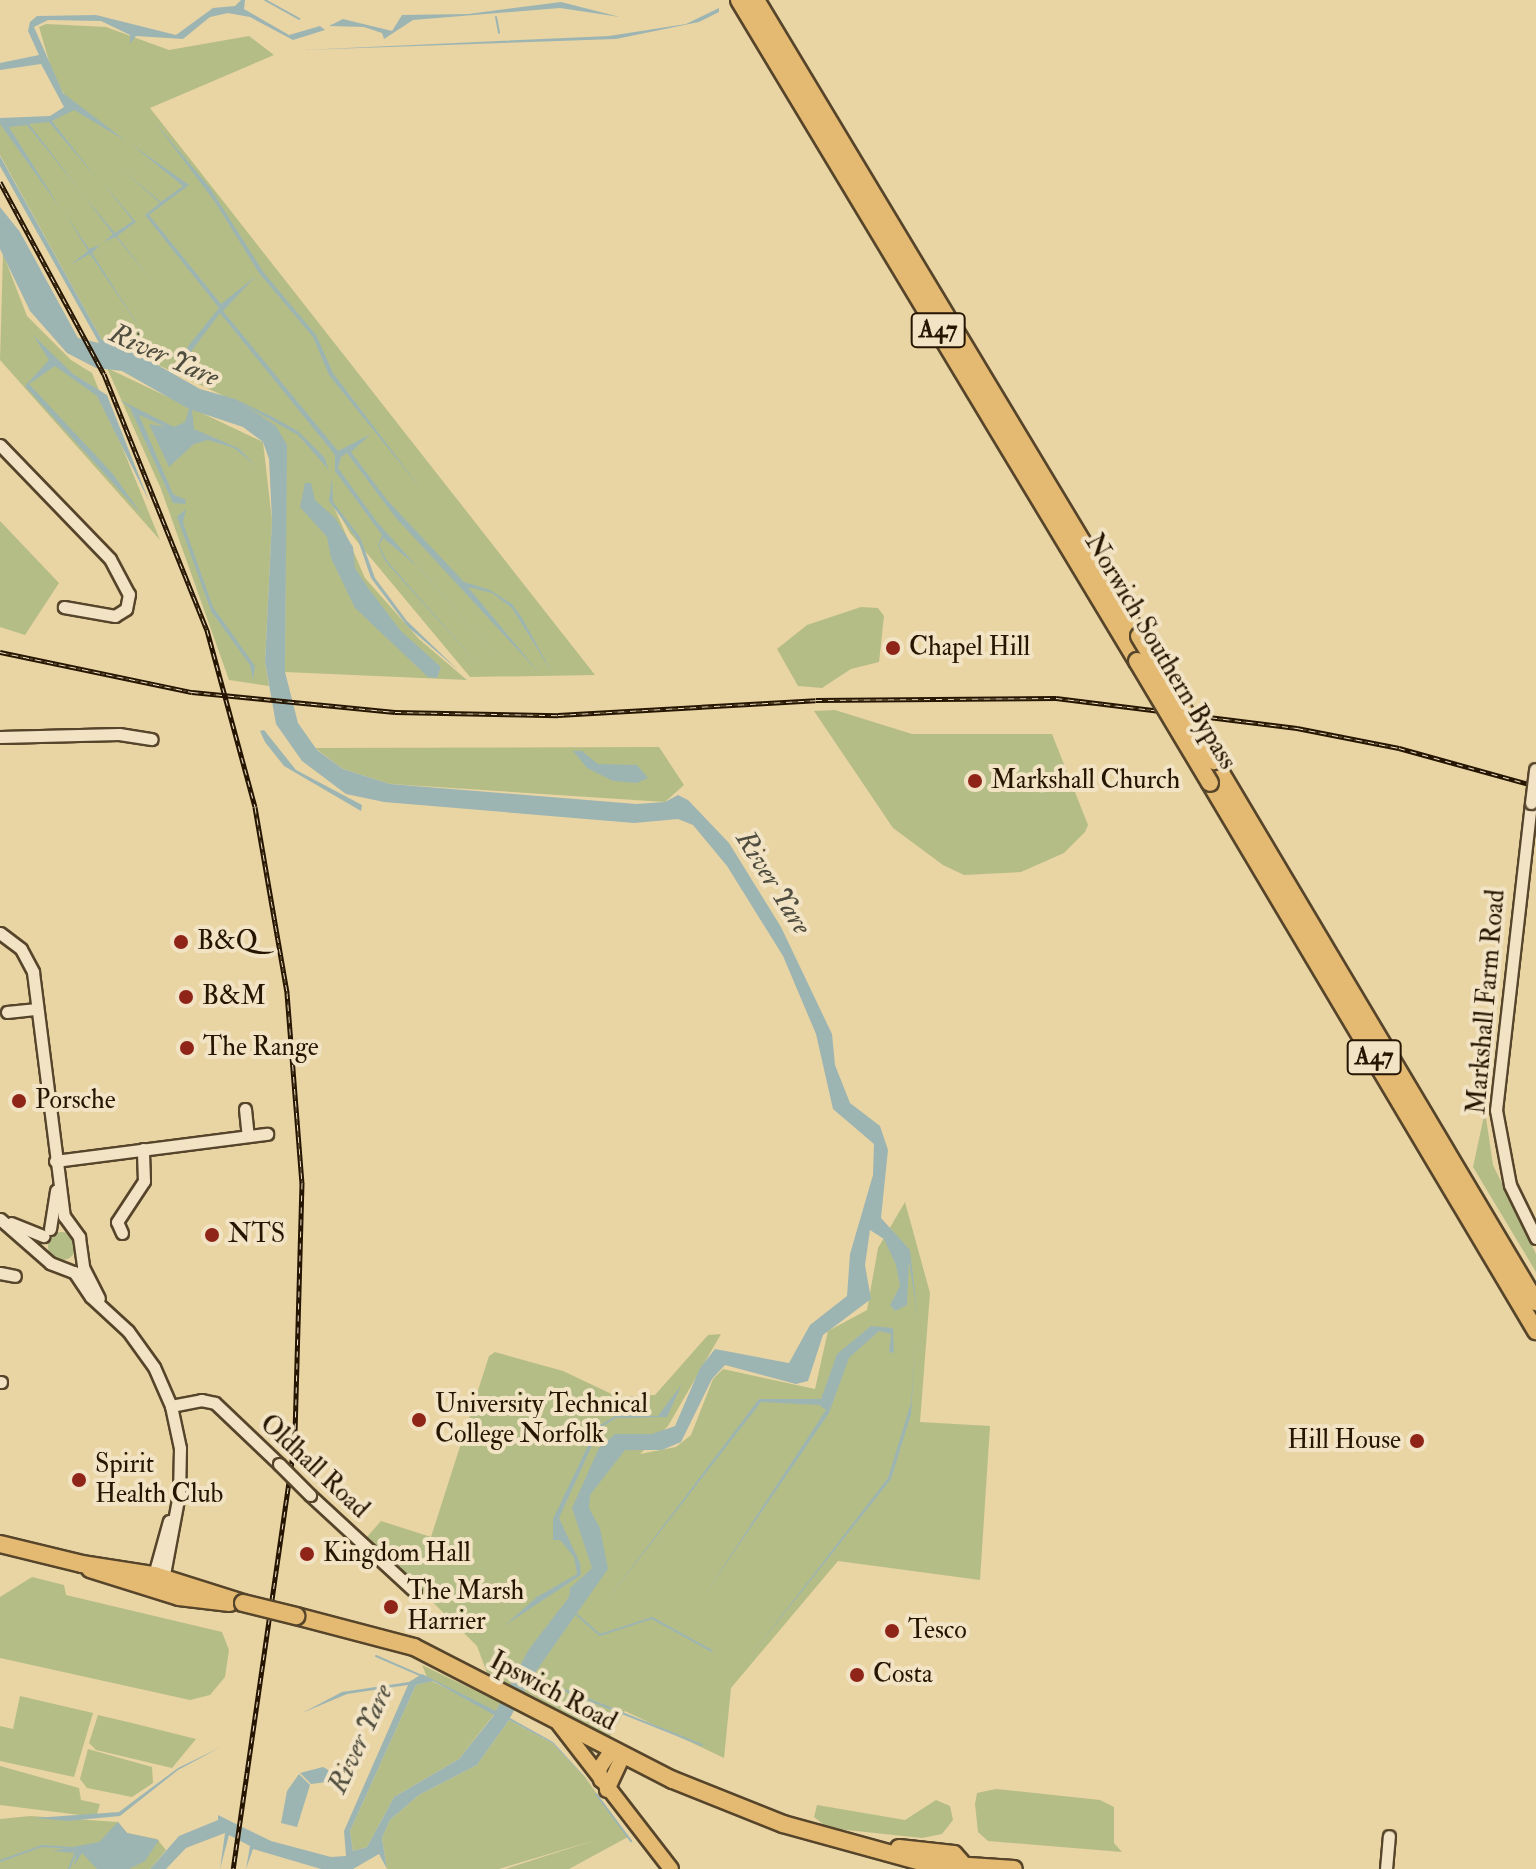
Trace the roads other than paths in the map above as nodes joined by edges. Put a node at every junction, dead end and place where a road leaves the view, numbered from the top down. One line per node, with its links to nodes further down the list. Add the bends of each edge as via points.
1 (739, 0): 17 (highway, Norwich Southern Bypass / A47, bridge)
2 (756, 0): 20 (highway, Norwich Southern Bypass / A47, bridge)
3 (0, 445): 4 (street, via 104,552 125,581 129,602 122,613)
4 (71, 612)
5 (0, 737): 6 (street, via 119,734)
6 (152, 739)
7 (1536, 767): 23 (street, Markshall Farm Road, bridge, via 1496,1110 1504,1167)
8 (0, 933): 9 (street, via 21,949 33,972)
9 (37, 1009): 10 (street); 15 (street)
10 (7, 1012)
11 (245, 1109): 13 (street)
12 (267, 1134): 13 (street)
13 (248, 1136): 14 (street)
14 (143, 1149): 15 (street); 22 (street, via 144,1181 117,1222)
15 (55, 1161): 16 (street)
16 (57, 1178): 19 (street); 21 (street)
17 (1449, 1183): 32 (highway, Norwich Southern Bypass / A47); 33 (highway, A47)
18 (0, 1218): 21 (street); 25 (street)
19 (70, 1228): 21 (street); 24 (street)
20 (1493, 1228): 29 (highway, A47); 30 (highway, Norwich Southern Bypass / A47)
21 (47, 1233): 25 (street)
22 (122, 1233)
23 (1536, 1238)
24 (82, 1251): 26 (street); 31 (street, via 83,1267)
25 (42, 1252): 26 (street, via 50,1263)
26 (63, 1266): 31 (street)
27 (0, 1273): 28 (street)
28 (15, 1276)
29 (1536, 1295)
30 (1536, 1302)
31 (102, 1306): 34 (street, via 145,1353)
32 (1536, 1331)
33 (1536, 1347)
34 (171, 1406): 36 (street, via 180,1463); 37 (street, Oldhall Road, bridge, via 215,1403)
35 (0, 1544): 36 (highway, Ipswich Road)
36 (158, 1581): 38 (highway, Ipswich Road, bridge, via 399,1642)
37 (415, 1592)
38 (556, 1721): 39 (highway, Ipswich Road); 40 (main road)
39 (617, 1753): 40 (main road); 43 (highway, Ipswich Road, via 716,1799 834,1841 954,1854 961,1862)
40 (604, 1785): 42 (main road)
41 (1389, 1836): 44 (street)
42 (671, 1869)
43 (1014, 1869)
44 (1386, 1869)

